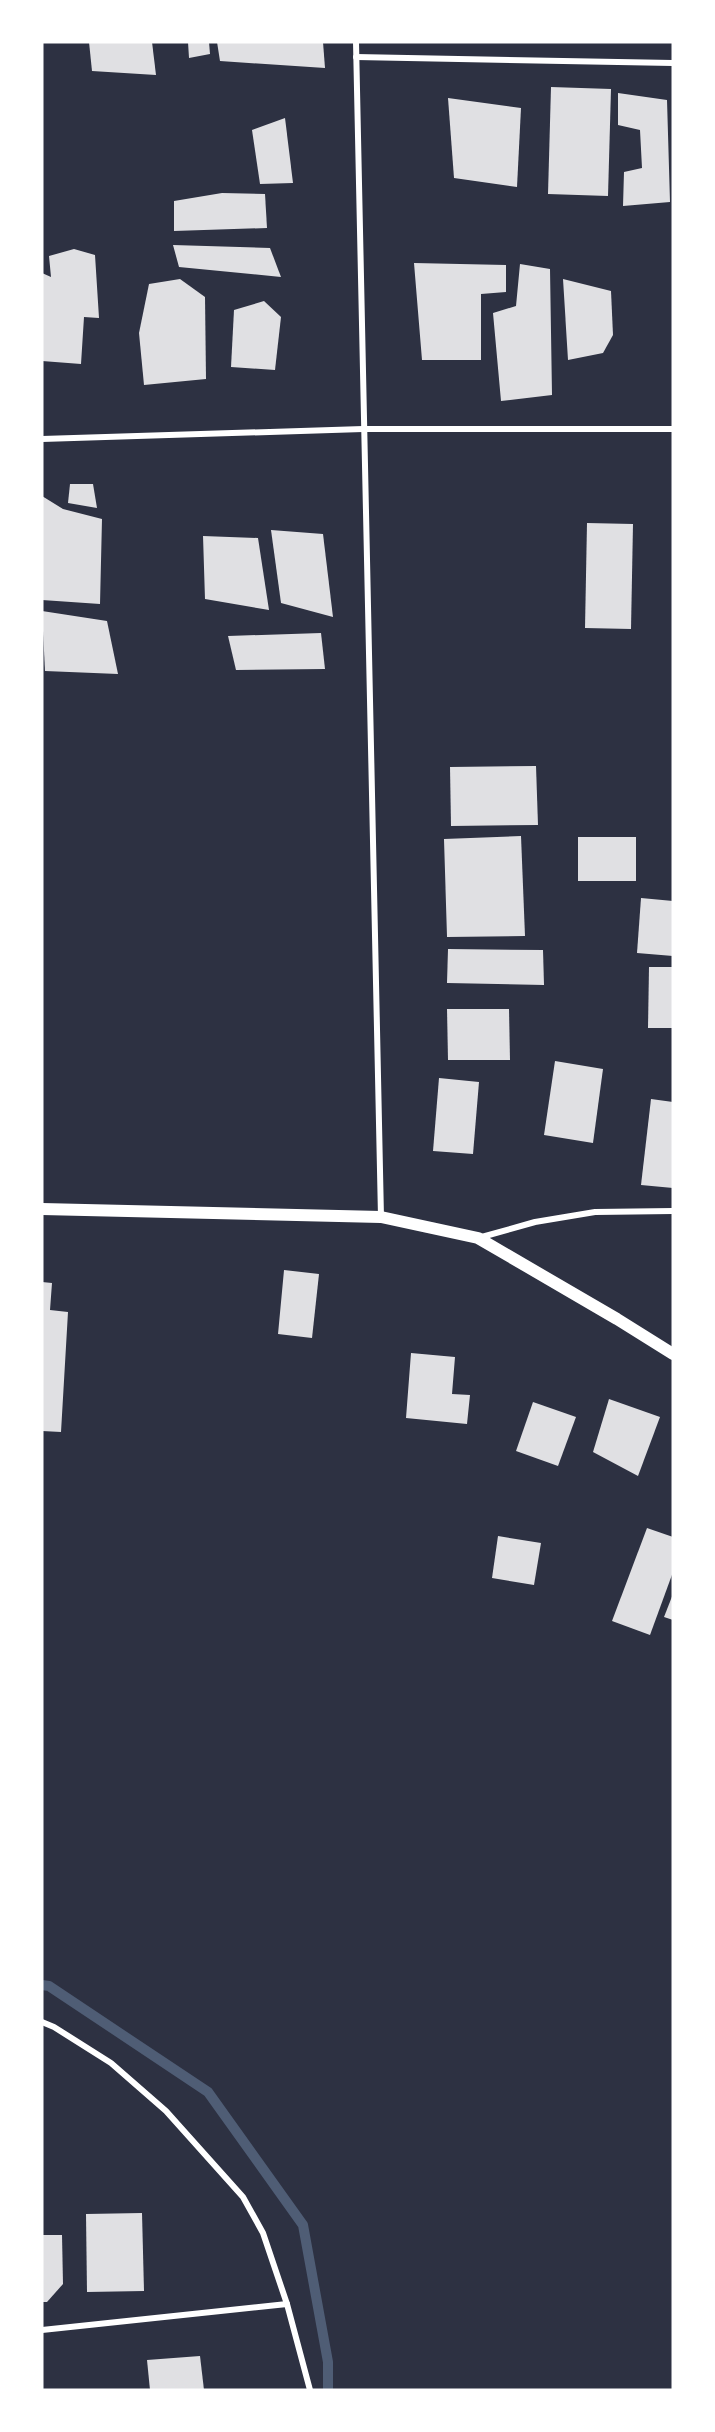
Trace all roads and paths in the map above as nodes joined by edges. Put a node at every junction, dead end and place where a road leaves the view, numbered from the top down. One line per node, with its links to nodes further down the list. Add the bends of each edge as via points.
1 (356, 42): 2 (street)
2 (356, 57): 3 (street); 4 (street)
3 (673, 63)
4 (363, 429): 5 (street); 6 (street); 9 (street)
5 (673, 429)
6 (42, 439)
7 (42, 1209): 9 (main road)
8 (673, 1211): 10 (street, via 595,1212 535,1222)
9 (381, 1216): 10 (main road)
10 (478, 1238): 11 (main road)
11 (673, 1354)
12 (42, 2022): 13 (street, via 111,2063 166,2111 217,2167 243,2197 264,2234)
13 (287, 2304): 14 (street); 15 (street)
14 (42, 2330)
15 (310, 2390)

